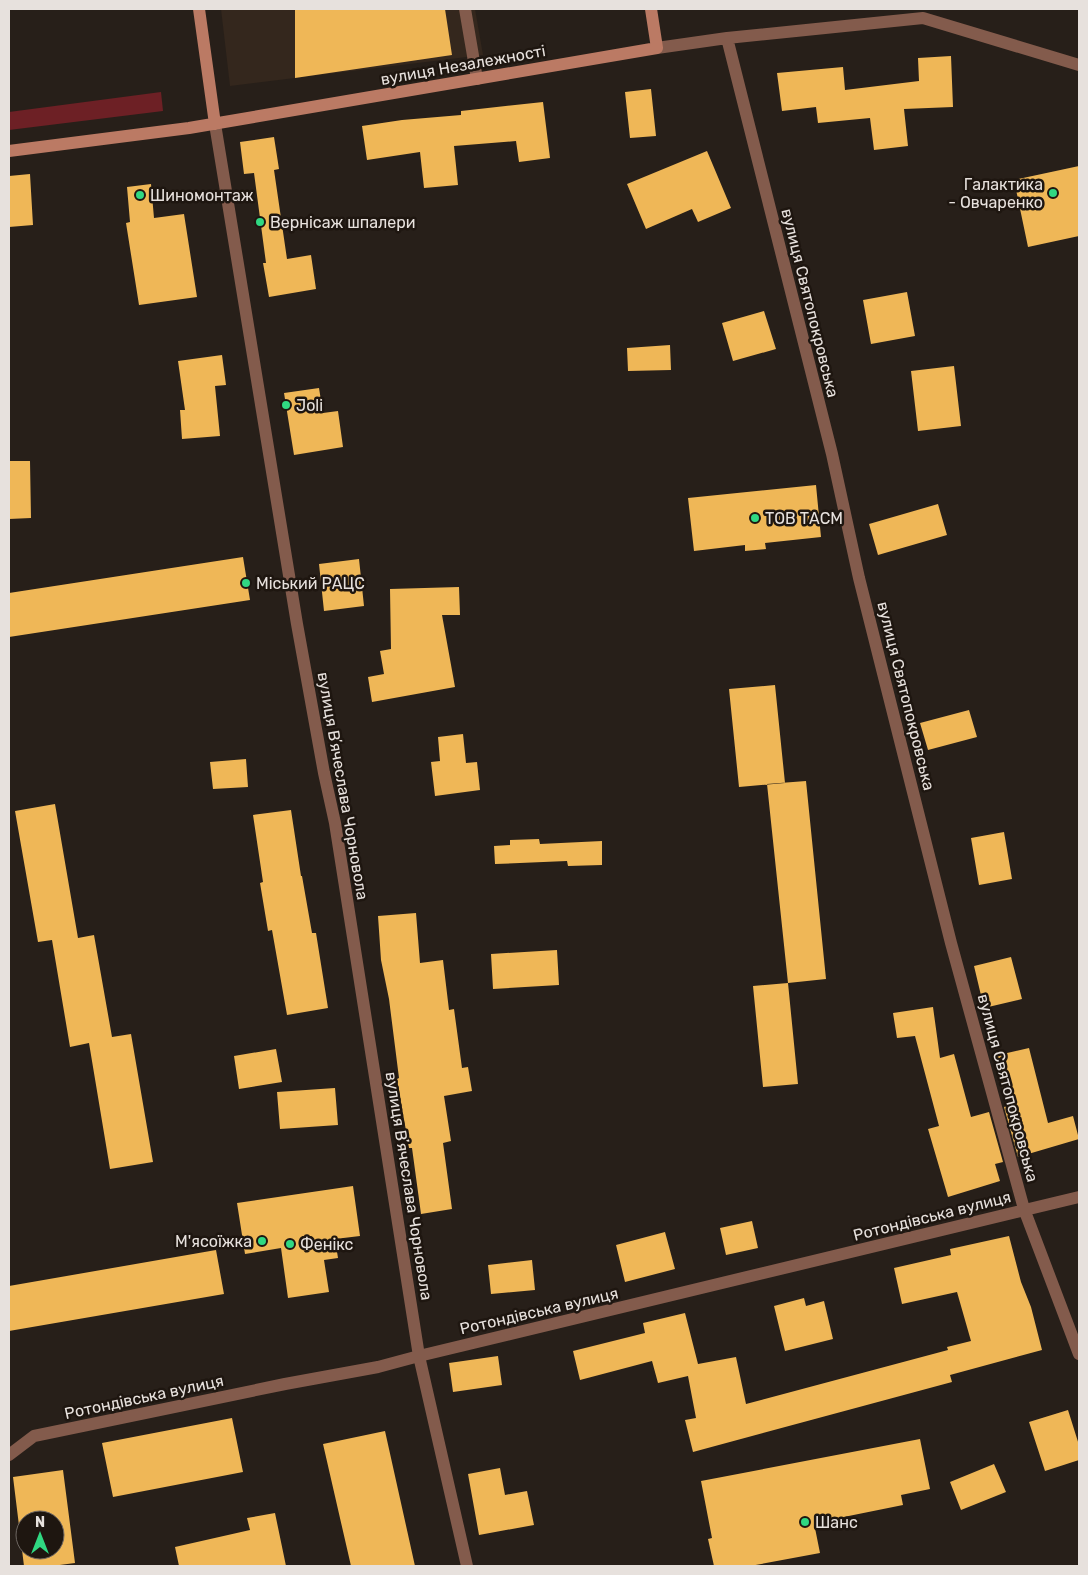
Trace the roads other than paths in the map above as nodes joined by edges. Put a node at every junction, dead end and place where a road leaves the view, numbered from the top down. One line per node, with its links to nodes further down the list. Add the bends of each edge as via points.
1 (199, 9): 8 (street, вулиця Вʼячеслава Чорновола)
2 (466, 9): 7 (street)
3 (651, 9): 5 (street)
4 (727, 38): 5 (street, вулиця Незалежності); 6 (street, вулиця Незалежності, via 923,18); 11 (street, вулиця Святопокровська, via 951,943)
5 (657, 48): 7 (street, вулиця Незалежності)
6 (1079, 65)
7 (477, 79): 8 (street, вулиця Незалежності)
8 (215, 124): 9 (street, вулиця Незалежності); 13 (street, вулиця Вʼячеслава Чорновола, via 297,624 336,823)
9 (9, 151)
10 (1079, 1197): 11 (street, Ротондівська вулиця)
11 (1024, 1209): 12 (street, вулиця Святопокровська); 13 (street, Ротондівська вулиця)
12 (1079, 1354)
13 (419, 1356): 14 (street, Ротондівська вулиця, via 34,1436); 15 (street, вулиця Вʼячеслава Чорновола)
14 (9, 1455)
15 (467, 1566)

